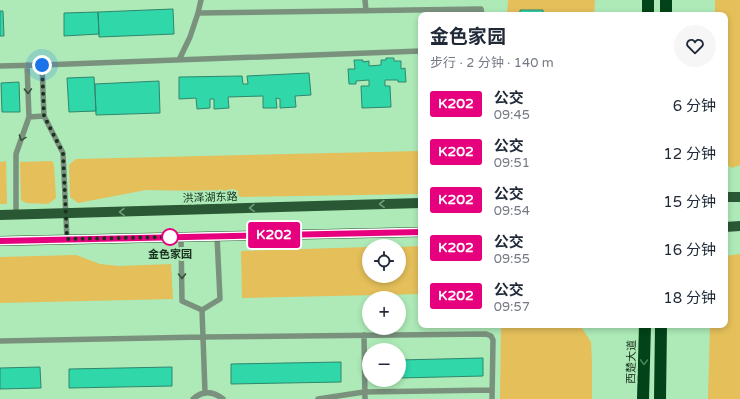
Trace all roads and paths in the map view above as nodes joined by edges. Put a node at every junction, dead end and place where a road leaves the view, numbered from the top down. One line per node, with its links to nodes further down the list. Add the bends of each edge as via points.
1 (201, 0): 6 (lane)
2 (365, 0): 5 (lane)
3 (648, 0): 8 (highway)
4 (666, 0): 9 (highway)
5 (366, 10): 6 (lane); 7 (lane, via 482,9)
6 (198, 12): 11 (lane)
7 (482, 12)
8 (648, 12)
9 (666, 12)
10 (418, 51): 11 (lane)
11 (179, 60): 13 (lane)
12 (28, 65): 13 (lane); 14 (lane); 16 (lane, one-way to 16)
13 (42, 65): 15 (lane)
14 (0, 66)
15 (44, 116): 16 (lane); 18 (lane, via 63,153)
16 (30, 117): 20 (lane, one-way to 20, via 16,154)
17 (418, 203): 18 (main road, 洪泽湖东路, one-way to 18)
18 (66, 213): 20 (main road, 洪泽湖东路); 24 (lane)
19 (0, 215): 20 (main road, 洪泽湖东路)
20 (16, 215)
21 (418, 232): 22 (main road)
22 (217, 236): 23 (main road); 26 (lane, via 220,299)
23 (181, 237): 24 (main road); 26 (lane, one-way to 26, via 182,301)
24 (67, 239): 25 (main road)
25 (0, 241)
26 (202, 310): 31 (lane)
27 (645, 328): 41 (highway, 西楚大道, one-way to 41)
28 (661, 328): 42 (highway)
29 (364, 335): 31 (lane); 35 (lane)
30 (406, 335): 33 (lane, via 491,336)
31 (203, 337): 32 (lane); 34 (lane)
32 (0, 341)
33 (492, 390): 35 (lane); 40 (lane)
34 (205, 392): 36 (lane); 37 (lane)
35 (365, 392): 38 (lane); 39 (lane)
36 (193, 399)
37 (223, 399)
38 (318, 399)
39 (365, 399)
40 (492, 399)
41 (643, 399)
42 (660, 399)

